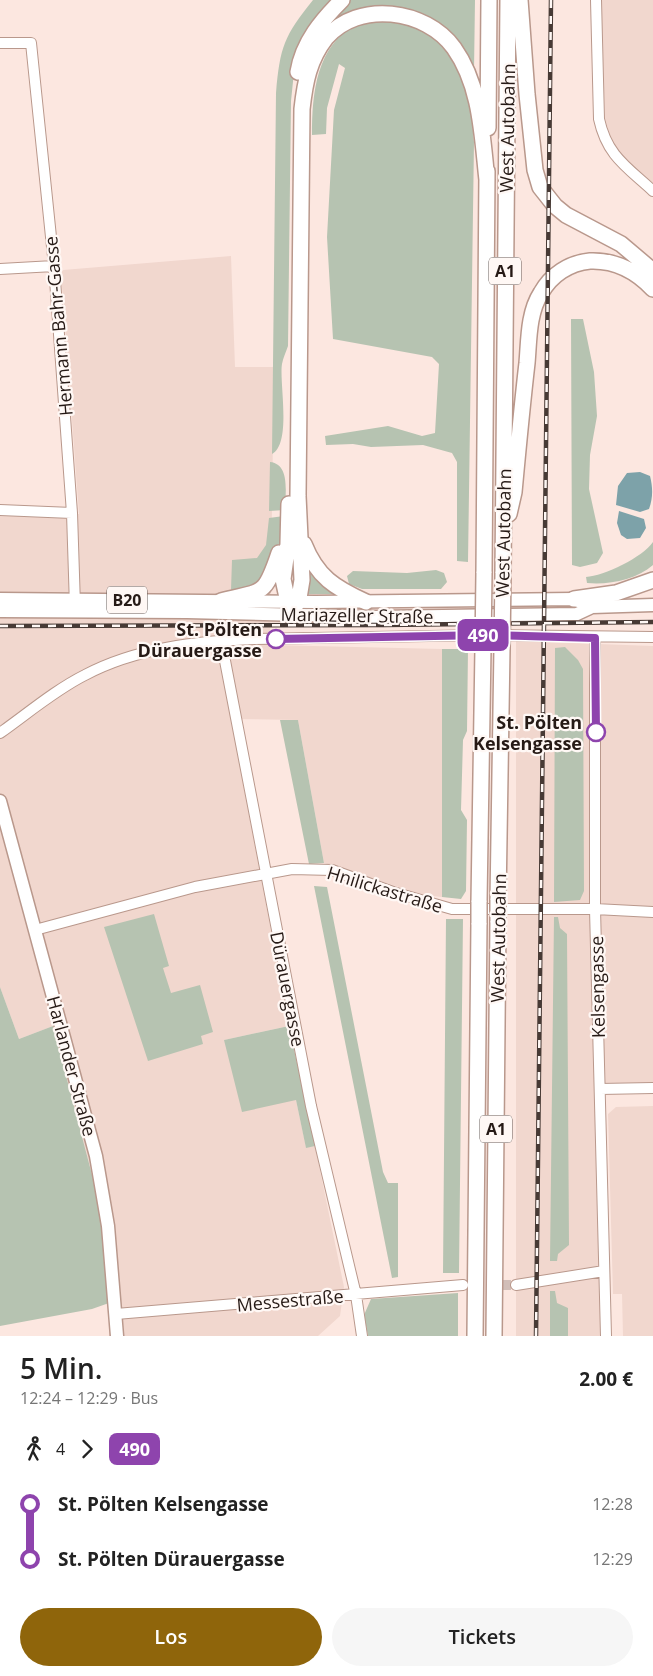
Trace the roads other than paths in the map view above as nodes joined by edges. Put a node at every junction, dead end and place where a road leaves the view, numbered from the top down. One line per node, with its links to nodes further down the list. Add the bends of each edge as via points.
1 (342, 0): 15 (highway, via 312,35 299,65 294,99)
2 (489, 0): 7 (highway, West Autobahn / A1)
3 (508, 0): 16 (highway, West Autobahn / A1)
4 (520, 0): 11 (highway, via 535,170 540,187 566,215 621,244)
5 (596, 0): 8 (street, via 602,133 614,155)
6 (0, 43): 9 (street, Hermann Bahr-Gasse, via 30,42)
7 (487, 180): 15 (highway, via 472,81 445,38 415,16 388,12 358,15 327,36 308,67 302,109); 45 (highway, West Autobahn / A1, bridge)
8 (653, 191)
9 (54, 266): 10 (street); 14 (street, Hermann Bahr-Gasse)
10 (0, 269)
11 (653, 271)
12 (653, 290): 16 (highway, via 630,270 612,262 599,261 566,268 540,294 531,326 514,492)
13 (0, 510): 14 (street)
14 (72, 513): 22 (street, Hermann Bahr-Gasse)
15 (293, 531): 20 (highway, via 266,585 255,594); 21 (highway, via 321,574 345,592); 24 (highway, via 302,580)
16 (503, 542): 46 (highway, West Autobahn / A1, bridge)
17 (653, 580): 19 (highway, via 616,593)
18 (0, 599): 22 (main road, Mariazeller Straße / B20)
19 (574, 599): 21 (main road, Mariazeller Straße / B20); 25 (main road, Mariazeller Straße / B20)
20 (221, 601): 22 (main road, Mariazeller Straße / B20); 24 (main road, Mariazeller Straße / B20)
21 (366, 602): 24 (main road, Mariazeller Straße / B20)
22 (75, 605): 24 (main road, Mariazeller Straße / B20); 26 (main road, Mariazeller Straße / B20)
23 (653, 605): 25 (main road, Mariazeller Straße / B20)
24 (292, 607): 25 (main road, Mariazeller Straße / B20, via 377,617 577,614)
25 (592, 607)
26 (0, 611)
27 (653, 637): 28 (street)
28 (595, 638): 29 (street, via 487,635); 33 (street, Kelsengasse)
29 (221, 640): 30 (street, via 171,647 107,664 83,675); 32 (street, Dürauergasse)
30 (0, 733)
31 (0, 801): 35 (main road, Harlander Straße)
32 (264, 873): 33 (street, Hnilickastraße, via 292,869 332,870 452,909); 35 (street, Hnilickastraße, via 195,886); 41 (street, Dürauergasse, via 311,1106)
33 (595, 909): 34 (street, Hnilickastraße); 37 (street, Kelsengasse)
34 (653, 912)
35 (34, 930): 42 (main road, Harlander Straße, via 96,1156 108,1226)
36 (653, 1088): 37 (street)
37 (600, 1089): 38 (street, Kelsengasse)
38 (604, 1271): 39 (street); 47 (street, Kelsengasse)
39 (516, 1285)
40 (463, 1286): 41 (street, Messestraße)
41 (356, 1295): 42 (street, Messestraße); 44 (street, Dürauergasse)
42 (116, 1314): 43 (main road, Harlander Straße)
43 (117, 1336)
44 (362, 1336)
45 (475, 1336)
46 (494, 1336)
47 (606, 1336)

